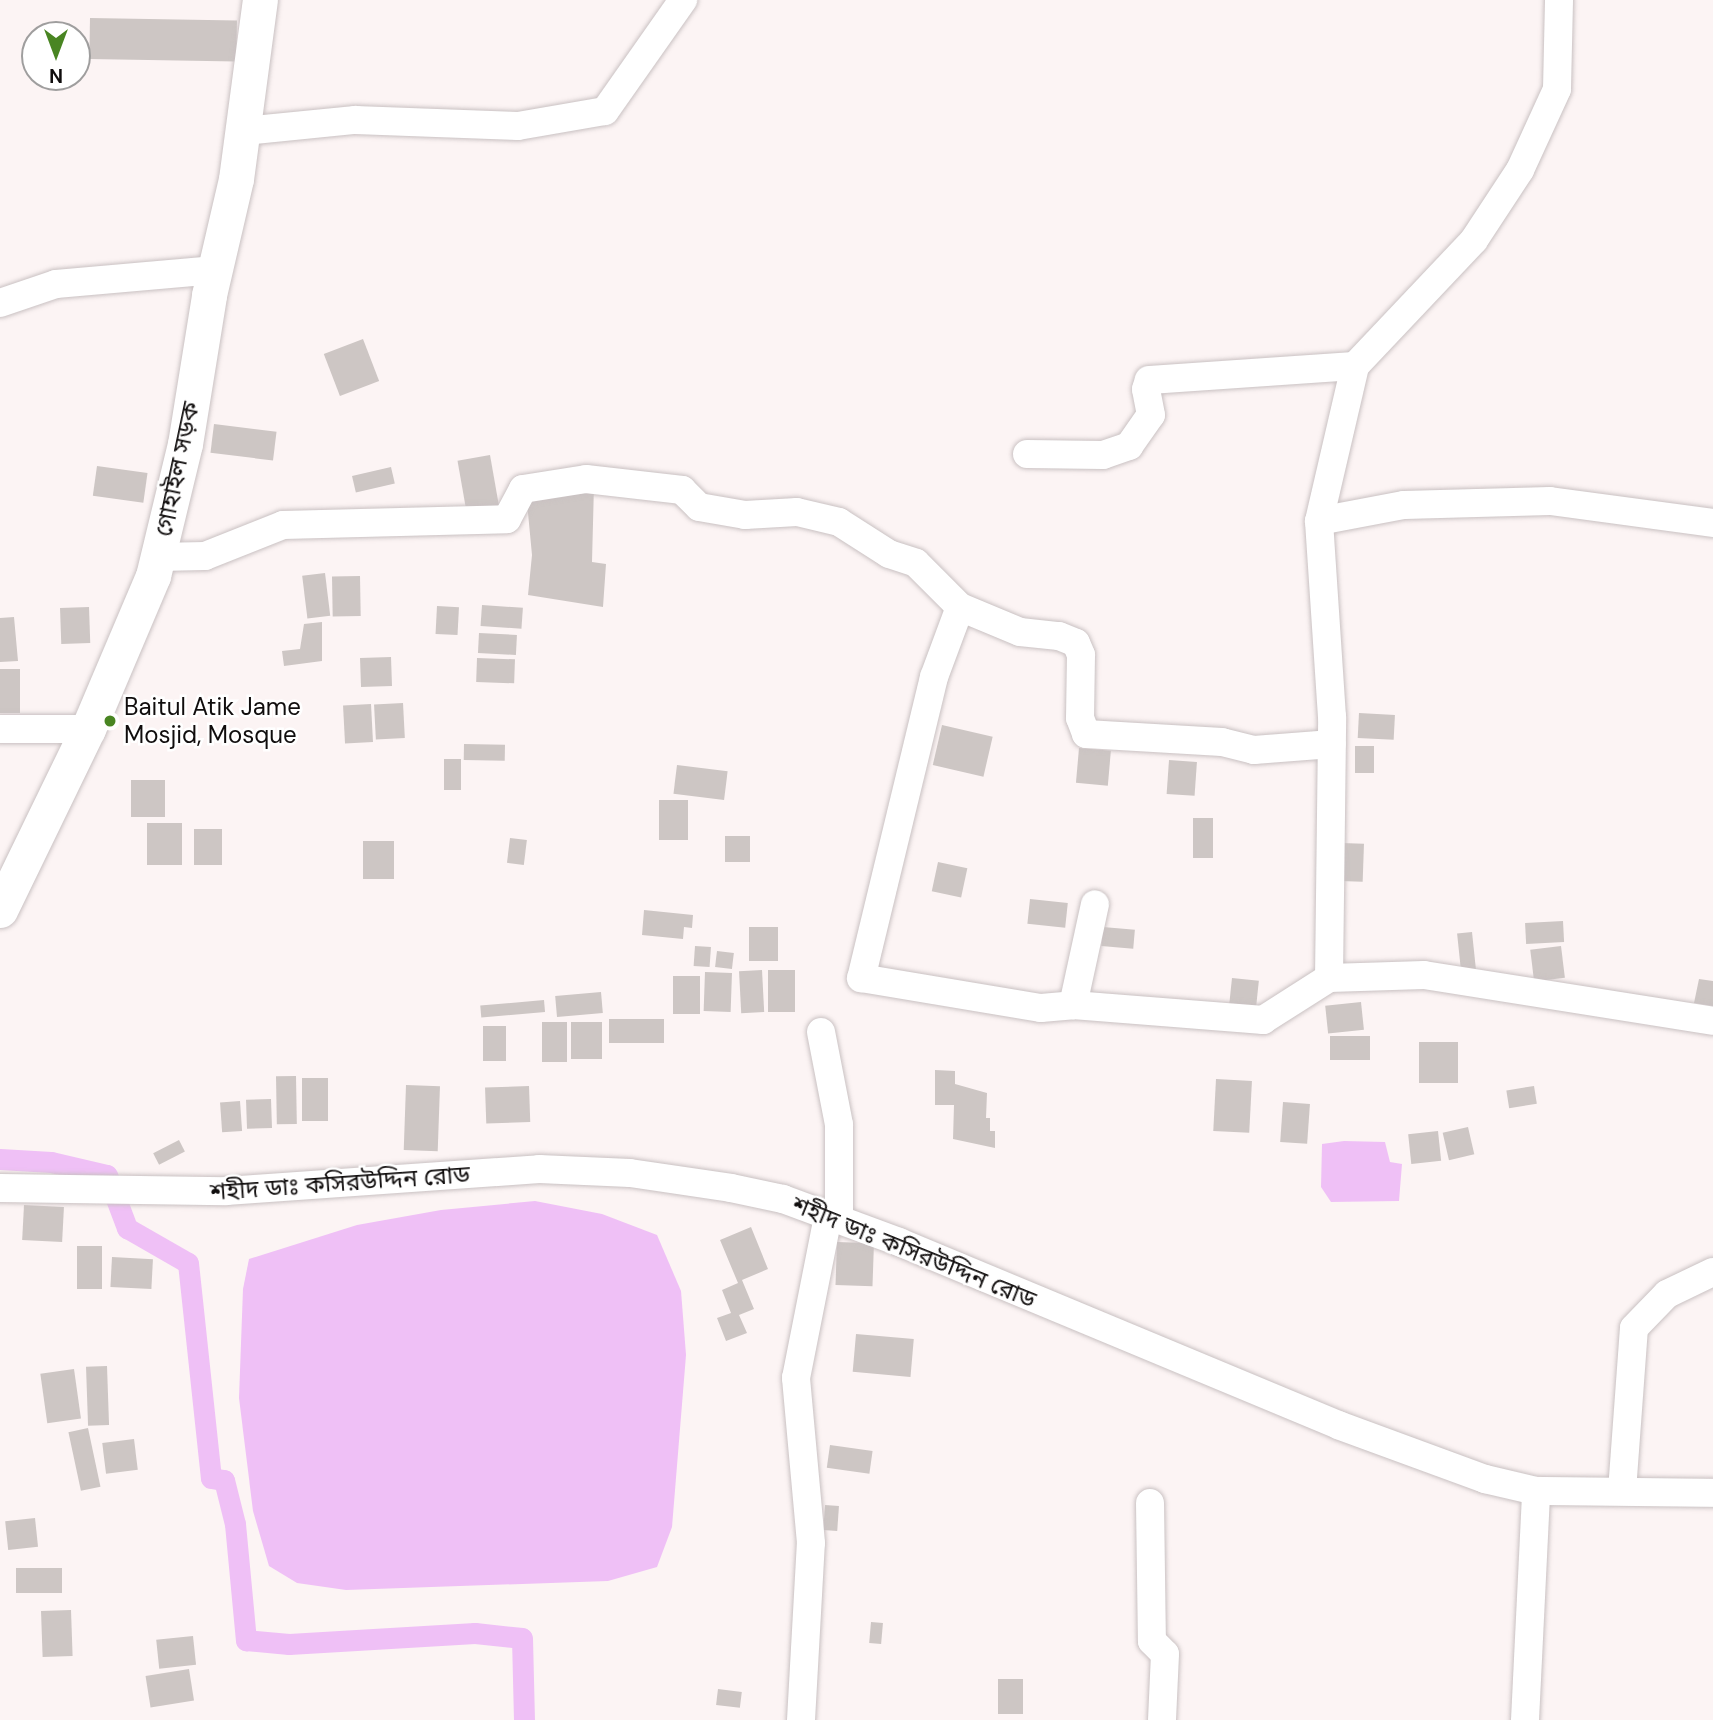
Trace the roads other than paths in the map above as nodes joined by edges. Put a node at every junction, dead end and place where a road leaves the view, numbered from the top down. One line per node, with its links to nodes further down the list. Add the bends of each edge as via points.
1 (260, 0): 4 (main road, গোহাইল সড়ক)
2 (683, 0): 4 (street, via 606,111 518,126 355,120)
3 (1559, 0): 7 (street, via 1557,89 1520,170 1474,240)
4 (244, 131): 5 (main road, গোহাইল সড়ক)
5 (215, 270): 6 (street, via 56,284); 11 (main road, গোহাইল সড়ক, via 185,444)
6 (0, 303)
7 (1355, 366): 8 (street, via 1149,380 1146,389 1151,415 1129,446 1103,455); 9 (street)
8 (1027, 454)
9 (1319, 521): 10 (street, via 1404,505 1550,501); 15 (street)
10 (1713, 523)
11 (158, 557): 12 (street, via 205,556 283,525 507,519 523,489 586,479 682,490 699,507 745,515 797,512 839,522 889,554 916,563); 14 (main road, গোহাইল সড়ক)
12 (960, 607): 15 (street, via 1020,632 1059,636 1076,643 1081,655 1080,718 1086,734 1222,742 1254,750); 19 (street, via 934,677 861,978 1041,1008)
13 (0, 729): 14 (street)
14 (88, 729): 17 (main road, গোহাইল সড়ক)
15 (1332, 744): 18 (street)
16 (1095, 904): 19 (street)
17 (0, 910)
18 (1329, 978): 19 (street, via 1263,1020); 20 (street, via 1424,975)
19 (1073, 1005)
20 (1713, 1021)
21 (821, 1032): 23 (street, via 839,1125)
22 (0, 1188): 23 (street, শহীদ ডাঃ কসিরউদ্দিন রোড, via 180,1192 539,1169 630,1173 731,1188 783,1199)
23 (834, 1218): 25 (street, শহীদ ডাঃ কসিরউদ্দিন রোড, via 1423,1460); 29 (street, via 796,1378 811,1543)
24 (1713, 1272): 26 (street, via 1667,1294 1634,1328)
25 (1536, 1491): 26 (street, শহীদ ডাঃ কসিরউদ্দিন রোড); 31 (street)
26 (1622, 1491): 27 (street, শহীদ ডাঃ কসিরউদ্দিন রোড)
27 (1713, 1493)
28 (1150, 1503): 30 (street, via 1152,1640 1165,1654)
29 (801, 1720)
30 (1162, 1720)
31 (1525, 1720)

